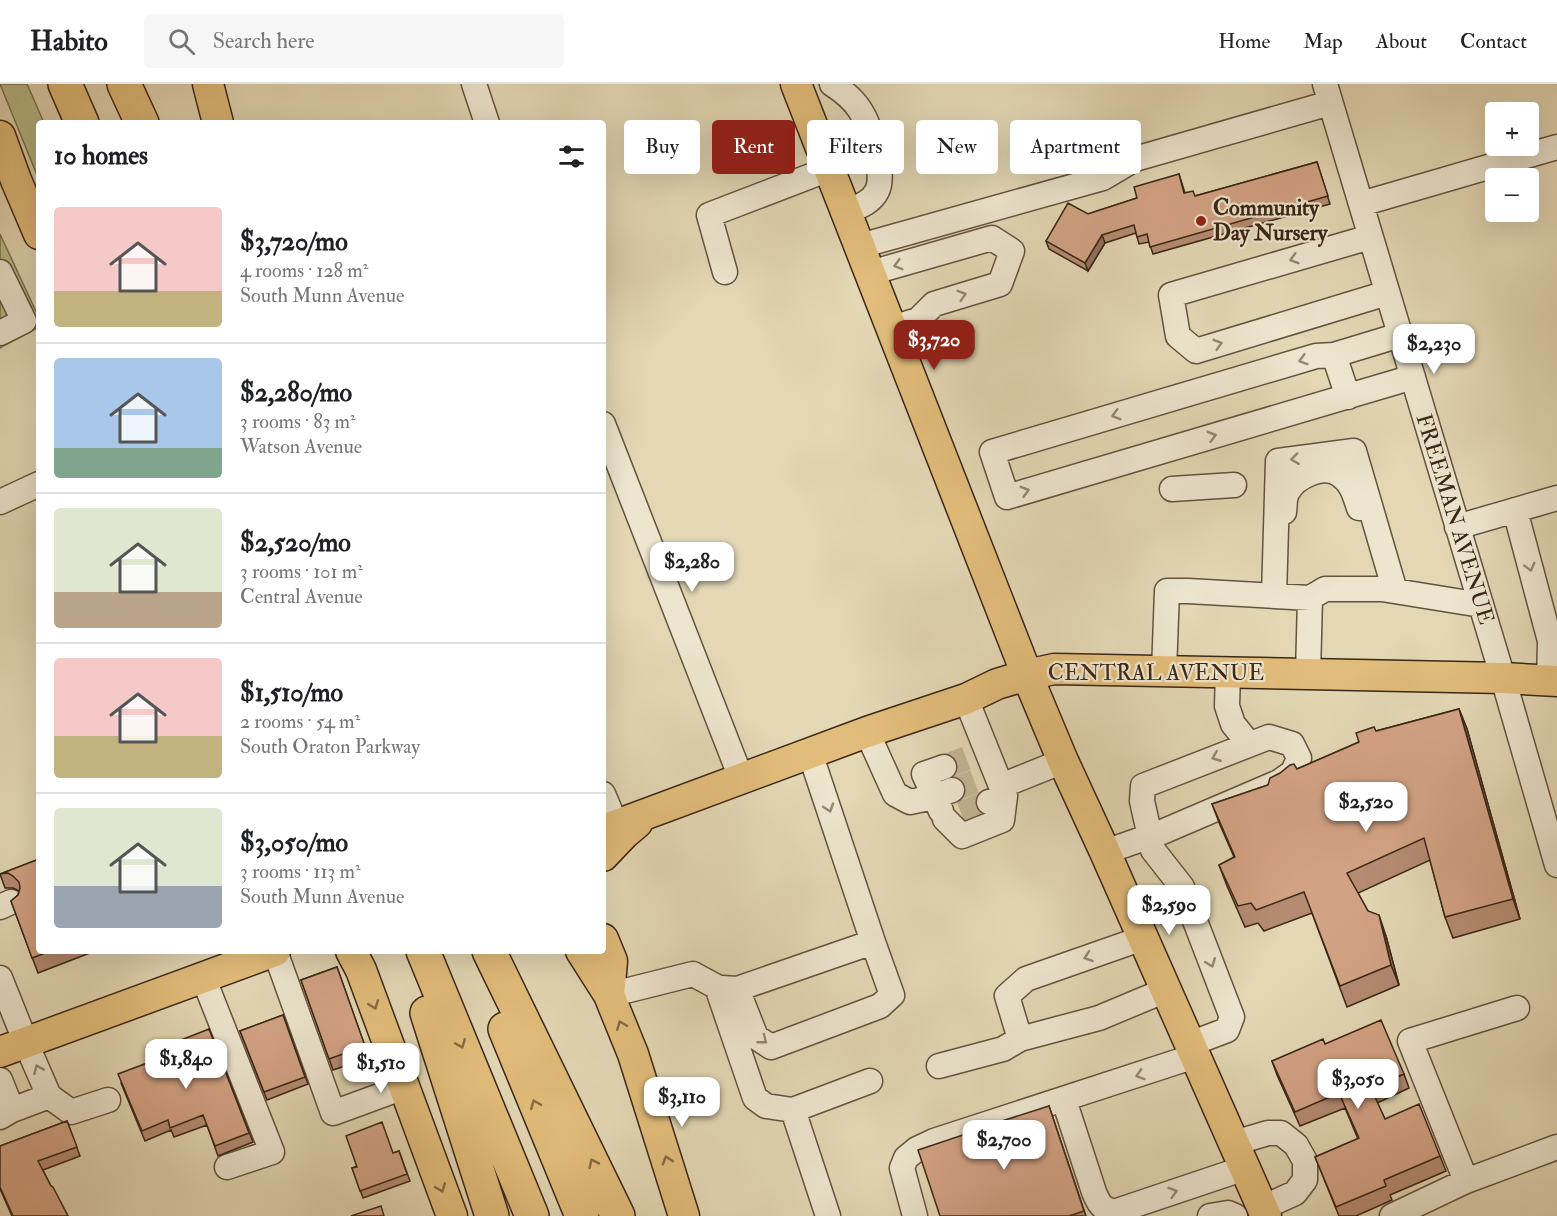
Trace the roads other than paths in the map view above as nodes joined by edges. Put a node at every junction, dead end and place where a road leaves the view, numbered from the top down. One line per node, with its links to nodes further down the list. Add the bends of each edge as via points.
1 (65, 84): 8 (highway)
2 (124, 84): 9 (highway)
3 (208, 84): 10 (main road)
4 (474, 84): 11 (street)
5 (797, 84): 12 (main road)
6 (834, 85): 18 (street, via 860,109 871,131 880,175 878,190)
7 (1327, 94): 17 (street, FREEMAN AVENUE); 21 (street, via 1135,159 1103,178)
8 (81, 120)
9 (140, 120)
10 (217, 120)
11 (486, 120)
12 (811, 120)
13 (0, 136): 19 (main road)
14 (1557, 147): 17 (street)
15 (816, 174): 23 (street, via 709,216)
16 (833, 174): 18 (main road)
17 (1361, 204): 20 (street, FREEMAN AVENUE)
18 (859, 205): 21 (main road)
19 (36, 227)
20 (1370, 237): 24 (street, FREEMAN AVENUE); 24 (street, one-way to 24, via 1171,295 1178,336 1196,351)
21 (865, 259): 25 (main road); 25 (street, one-way to 21, via 918,320 934,304 999,284 1012,251 992,238)
22 (0, 272): 26 (street, via 24,321)
23 (725, 272)
24 (1387, 293): 27 (street, FREEMAN AVENUE)
25 (892, 328): 46 (main road)
26 (0, 333)
27 (1400, 335): 28 (street); 29 (street, FREEMAN AVENUE)
28 (1334, 355): 30 (street); 30 (street, one-way to 30, via 1316,356 992,452 1007,497)
29 (1413, 377): 30 (street); 38 (street, FREEMAN AVENUE)
30 (1348, 397)
31 (606, 432): 55 (street)
32 (36, 485): 36 (street)
33 (1234, 485): 34 (street)
34 (1172, 489)
35 (1557, 498): 37 (street)
36 (0, 502)
37 (1515, 510): 38 (street); 48 (street, one-way to 48, via 1550,641)
38 (1457, 526): 42 (street, FREEMAN AVENUE)
39 (1393, 585): 40 (street, one-way to 40, via 1354,452 1278,460); 41 (street, via 1382,589 1325,589); 42 (street)
40 (1274, 589): 41 (street); 43 (street, via 1167,591)
41 (1310, 598): 45 (street)
42 (1481, 605): 47 (street, FREEMAN AVENUE)
43 (1164, 671): 44 (main road, CENTRAL AVENUE); 46 (main road, CENTRAL AVENUE, via 1054,669)
44 (1228, 672): 45 (main road, CENTRAL AVENUE); 51 (street, via 1227,706 1233,724)
45 (1308, 674): 47 (main road, CENTRAL AVENUE)
46 (1027, 675): 49 (main road, CENTRAL AVENUE); 53 (main road)
47 (1503, 678): 48 (main road, CENTRAL AVENUE); 64 (street, FREEMAN AVENUE)
48 (1553, 681)
49 (966, 699): 50 (main road, CENTRAL AVENUE); 56 (street)
50 (867, 732): 52 (main road, CENTRAL AVENUE); 57 (street, via 895,794 910,802)
51 (1249, 744): 61 (street, one-way to 61, via 1143,786 1142,801); 61 (street, via 1269,736 1292,744 1299,758 1293,772 1279,782)
52 (810, 753): 55 (main road, CENTRAL AVENUE); 66 (street, one-way to 66)
53 (1063, 760): 56 (street); 62 (main road)
54 (944, 766): 57 (street, via 924,774)
55 (741, 778): 59 (main road, CENTRAL AVENUE)
56 (990, 778): 57 (street, via 1002,820 962,836)
57 (943, 793)
58 (606, 810): 60 (street)
59 (653, 811): 60 (main road, CENTRAL AVENUE); 63 (main road)
60 (609, 827)
61 (1151, 836): 62 (street); 84 (street, one-way to 84, via 1153,850 1182,887 1232,1017 1227,1030)
62 (1105, 852): 65 (main road)
63 (606, 853)
64 (1557, 865)
65 (1143, 938): 79 (main road); 82 (street, one-way to 82, via 1026,979 1007,996)
66 (873, 942): 78 (street); 78 (street, one-way to 66, via 756,1037 771,1047 880,1006 892,994)
67 (606, 946): 80 (main road, via 612,961)
68 (264, 954): 76 (main road)
69 (276, 954): 88 (street, via 333,1113)
70 (353, 954): 88 (main road, one-way to 88)
71 (409, 954): 100 (highway)
72 (424, 954): 101 (highway, one-way to 101)
73 (477, 954): 102 (highway, one-way to 73)
74 (490, 954): 103 (highway, one-way to 74)
75 (582, 954): 80 (main road)
76 (226, 965): 83 (main road); 96 (street, via 272,1152)
77 (0, 978): 83 (street)
78 (727, 988): 80 (street, via 693,974); 92 (street, via 755,1098 766,1106)
79 (1166, 990): 82 (street, via 1099,1018); 84 (main road)
80 (609, 995): 104 (main road, one-way to 80, via 633,1054)
81 (1517, 1008): 97 (street, via 1410,1041)
82 (1020, 1039): 85 (street, via 1003,1049)
83 (13, 1048): 89 (street, one-way to 83)
84 (1193, 1050): 91 (street, one-way to 91); 95 (main road)
85 (939, 1066)
86 (0, 1080): 93 (street)
87 (870, 1081): 92 (street)
88 (404, 1088): 99 (main road, one-way to 99)
89 (49, 1096): 90 (street, via 71,1112); 93 (street)
90 (108, 1100)
91 (1064, 1100): 95 (street, one-way to 95, via 1099,1204 1107,1210 1114,1212); 106 (street, via 917,1149 906,1158 902,1168)
92 (793, 1110): 105 (street)
93 (6, 1113)
94 (1557, 1147): 97 (street)
95 (1239, 1156): 98 (main road); 98 (street, via 1268,1133 1281,1133 1296,1145 1305,1161 1305,1180 1295,1193)
96 (227, 1167)
97 (1466, 1181): 108 (street)
98 (1254, 1213): 107 (street)
99 (452, 1216)
100 (492, 1216)
101 (532, 1216)
102 (582, 1216)
103 (618, 1216)
104 (684, 1216)
105 (828, 1216)
106 (915, 1216)
107 (1210, 1216)
108 (1392, 1216)

